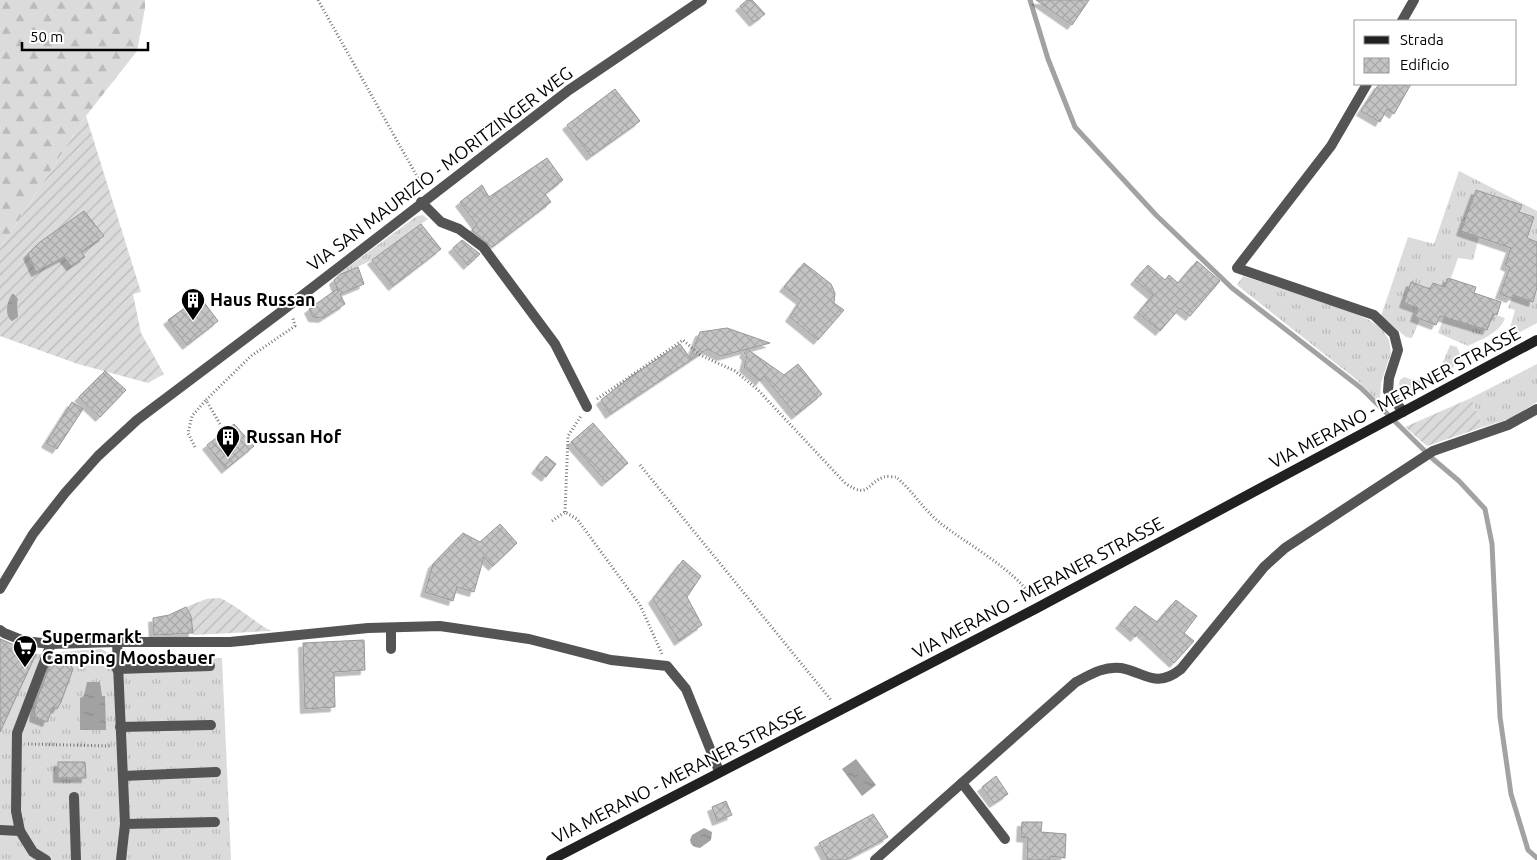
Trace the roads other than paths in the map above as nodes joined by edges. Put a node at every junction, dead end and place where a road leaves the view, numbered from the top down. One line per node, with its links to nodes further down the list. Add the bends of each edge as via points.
1 (702, 0): 5 (street, VIA SAN MAURIZIO - MORITZINGER WEG, via 569,90)
2 (1414, 0): 3 (street)
3 (1403, 20)
4 (1366, 85): 9 (street, via 1331,146 1238,268 1374,315 1394,334 1398,350 1388,391)
5 (425, 199): 7 (street, via 441,222 460,229 483,247 555,344); 10 (street, VIA SAN MAURIZIO - MORITZINGER WEG, via 137,420 65,493 33,534)
6 (1537, 340): 9 (main road, VIA MERANO - MERANER STRASSE)
7 (587, 407)
8 (1537, 410): 23 (street, via 1508,425 1433,451 1286,548 1264,567 1181,669 1170,678 1158,679 1120,668 1101,669 1076,682)
9 (1399, 414): 20 (main road, VIA MERANO - MERANER STRASSE, via 1037,608)
10 (0, 589)
11 (391, 628): 13 (street, via 230,642); 15 (street); 20 (street, via 440,626 529,639 611,660 667,666 686,690)
12 (0, 630): 14 (street, via 24,641)
13 (117, 642): 14 (street); 17 (street)
14 (52, 644): 28 (street, via 18,733 16,811)
15 (391, 649)
16 (210, 666): 17 (street)
17 (118, 669): 19 (street)
18 (211, 725): 19 (street)
19 (120, 727): 22 (street)
20 (719, 771): 33 (main road, VIA MERANO - MERANER STRASSE)
21 (216, 772): 22 (street)
22 (123, 776): 26 (street)
23 (962, 783): 29 (street); 34 (street)
24 (74, 798): 31 (street)
25 (215, 822): 26 (street)
26 (126, 824): 32 (street)
27 (0, 830): 28 (street)
28 (20, 830): 30 (street, via 33,852)
29 (1005, 839)
30 (46, 860)
31 (76, 860)
32 (121, 860)
33 (551, 860)
34 (875, 860)

